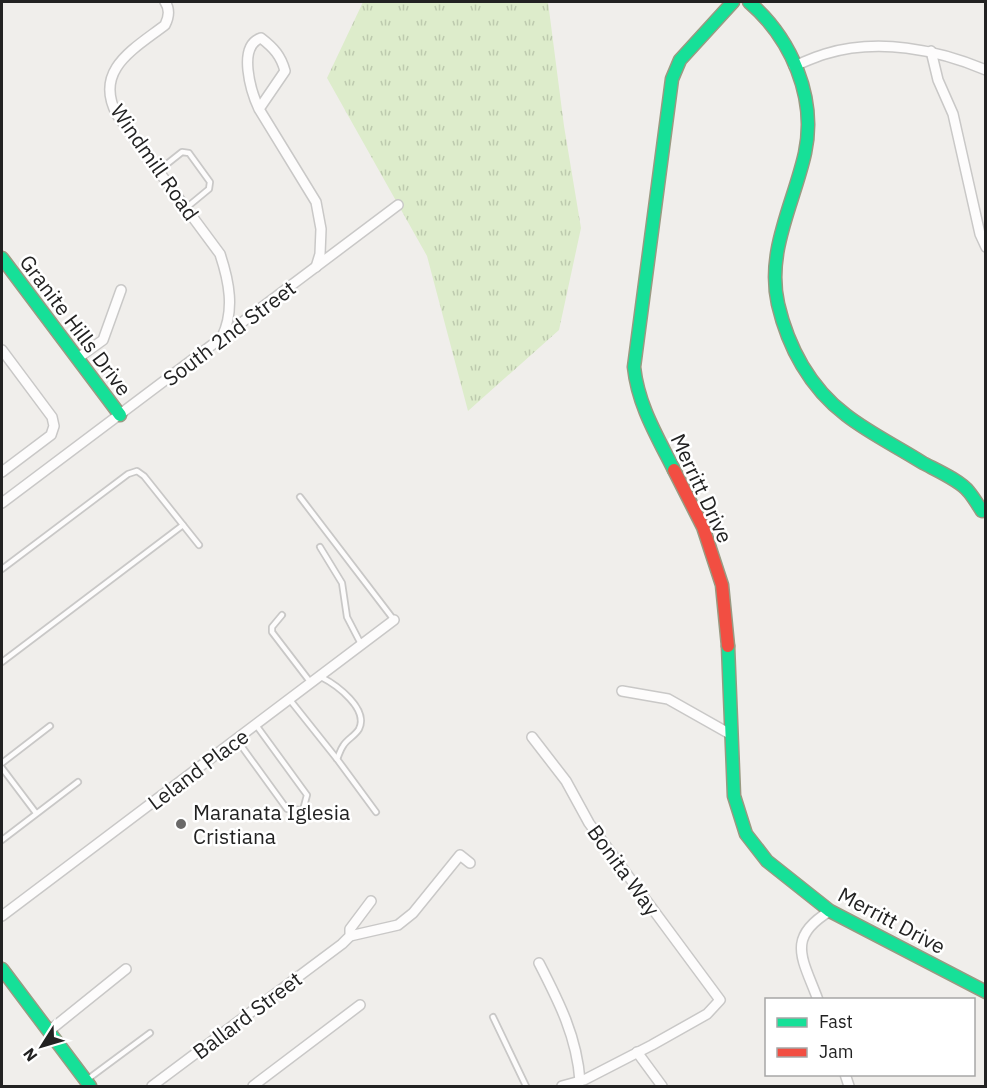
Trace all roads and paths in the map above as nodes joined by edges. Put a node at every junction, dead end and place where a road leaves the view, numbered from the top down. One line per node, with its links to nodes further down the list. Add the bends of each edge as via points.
1 (165, 2): 8 (street, Windmill Road, via 165,25 120,60 110,92 117,115)
2 (733, 2): 37 (street, Merritt Drive, via 680,60 672,79 634,367 642,407 703,527 722,585)
3 (749, 2): 5 (street, via 784,41)
4 (931, 51): 5 (street, via 874,46 826,54); 6 (street); 11 (street, via 953,114)
5 (794, 66): 22 (street, via 804,89 807,129 805,152 779,237 775,272 787,334 811,378 833,404 968,490)
6 (986, 70)
7 (259, 109): 7 (street, via 285,71 274,48 261,38 249,46 248,68); 13 (street, via 316,202 321,235)
8 (158, 171): 10 (street, Windmill Road); 10 (lane, via 182,152 189,153 210,182 209,189)
9 (398, 205): 13 (street, South 2nd Street)
10 (186, 208): 15 (street, Windmill Road, via 220,254 228,278 230,304)
11 (986, 247)
12 (2, 258): 17 (street, Granite Hills Drive)
13 (316, 267): 15 (street, South 2nd Street)
14 (121, 290): 17 (street, via 103,340)
15 (221, 339): 18 (street, South 2nd Street)
16 (2, 350): 19 (street, via 52,417 54,426 51,435)
17 (78, 358): 18 (street, Granite Hills Drive)
18 (120, 415): 21 (street, South 2nd Street)
19 (2, 472)
20 (300, 497): 28 (lane)
21 (2, 503)
22 (982, 511)
23 (183, 525): 24 (lane); 26 (lane, via 137,471); 30 (lane)
24 (199, 545)
25 (320, 548): 29 (lane, via 342,583 347,617)
26 (2, 569)
27 (282, 615): 32 (lane, via 272,632)
28 (394, 620): 29 (street, Leland Place)
29 (362, 646): 31 (street, Leland Place)
30 (2, 662)
31 (320, 676): 32 (street, Leland Place); 40 (lane, via 340,688 360,712 358,731 343,745)
32 (311, 683): 34 (street, Leland Place)
33 (622, 691): 37 (street, via 668,699)
34 (289, 700): 35 (street, Leland Place); 40 (lane)
35 (256, 725): 39 (street, Leland Place); 39 (lane, via 307,795 303,810 287,809)
36 (50, 726): 41 (lane)
37 (730, 734): 49 (street, Merritt Drive, via 734,796 746,834 767,861)
38 (532, 737): 61 (street, Bonita Way, via 566,781 589,823 720,1000 707,1014)
39 (237, 740): 50 (street, Leland Place)
40 (337, 759): 44 (lane)
41 (2, 763)
42 (2, 768): 45 (lane)
43 (78, 782): 45 (lane)
44 (376, 812)
45 (36, 813): 46 (lane)
46 (2, 840)
47 (470, 863): 51 (street, via 460,855 398,925)
48 (371, 901): 51 (street, Ballard Street, via 350,929)
49 (830, 911): 55 (street, Merritt Drive); 56 (street, via 814,920 801,943 800,952)
50 (2, 916)
51 (350, 936): 64 (street, Ballard Street)
52 (539, 963): 62 (street, via 561,1007 578,1057)
53 (2, 969): 59 (street)
54 (126, 969): 59 (street)
55 (986, 992)
56 (818, 998)
57 (360, 1005): 65 (street)
58 (493, 1017): 66 (lane)
59 (49, 1031): 63 (street)
60 (150, 1033): 63 (lane)
61 (637, 1052): 62 (street); 68 (street)
62 (580, 1081): 67 (street)
63 (88, 1084)
64 (152, 1086)
65 (253, 1086)
66 (526, 1086)
67 (562, 1086)
68 (662, 1086)

